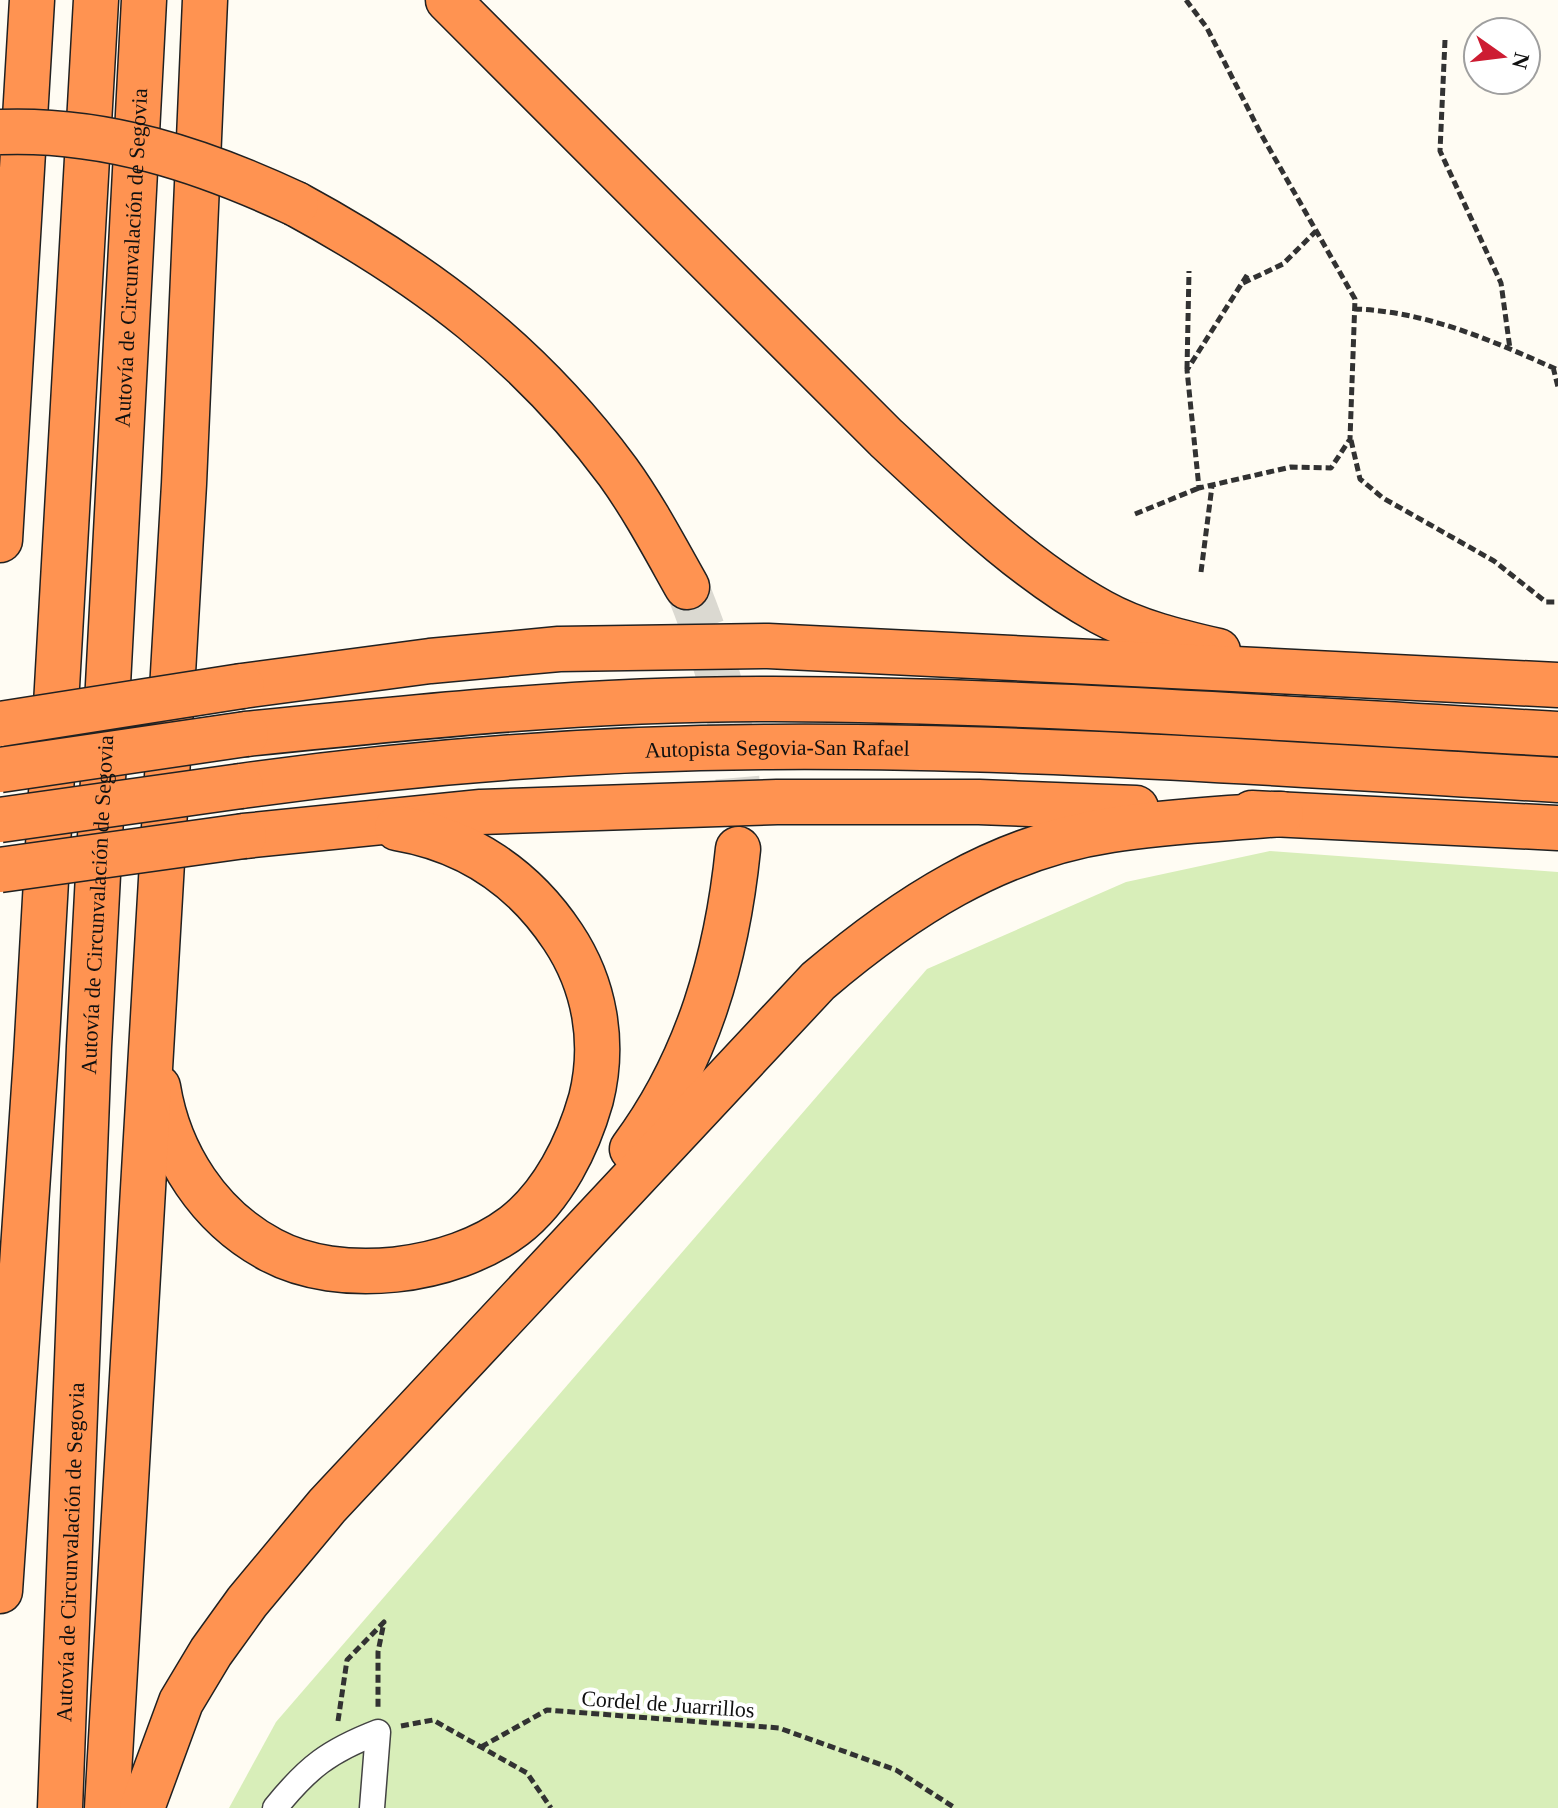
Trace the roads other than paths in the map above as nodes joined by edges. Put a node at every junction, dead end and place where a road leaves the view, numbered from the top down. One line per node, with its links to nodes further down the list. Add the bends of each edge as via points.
1 (32, 0): 7 (highway)
2 (96, 0): 23 (highway)
3 (144, 0): 24 (highway, Autovía de Circunvalación de Segovia, via 89,1046)
4 (205, 0): 21 (highway, via 184,484)
5 (448, 0): 9 (highway, via 886,438 1041,574 1103,613 1169,640)
6 (0, 132): 8 (highway, bridge, via 54,132 132,144 204,164 296,204 419,276 539,379 619,473)
7 (0, 540)
8 (687, 587)
9 (1298, 671): 10 (highway); 11 (highway, bridge, via 768,646 559,649 242,686)
10 (1558, 685)
11 (0, 724)
12 (1558, 734): 13 (highway, Autopista Segovia-San Rafael, bridge, via 1013,705 774,699 520,709 246,734)
13 (0, 770)
14 (1558, 780): 16 (highway, Autopista Segovia-San Rafael, bridge, via 1006,751 768,747 376,767)
15 (1281, 814): 17 (highway); 18 (highway, via 979,802 777,802 481,812); 22 (highway, via 1110,830 1036,848 925,899 818,981)
16 (0, 820)
17 (1558, 828)
18 (314, 829): 20 (highway, bridge); 21 (highway, via 389,827 475,852 504,870 550,917 573,952 590,987 597,1074 567,1161 514,1226 445,1260 367,1271 314,1264 272,1250 234,1224 200,1190 165,1118 156,1073)
19 (738, 849): 22 (highway, via 718,970 670,1092 623,1161)
20 (0, 870)
21 (154, 964): 25 (highway)
22 (449, 1374): 26 (highway, via 327,1506 211,1652 181,1702)
23 (0, 1591)
24 (60, 1808)
25 (107, 1808)
26 (142, 1808)
27 (275, 1808): 28 (street, via 303,1774 334,1750 378,1732)
28 (372, 1808)

